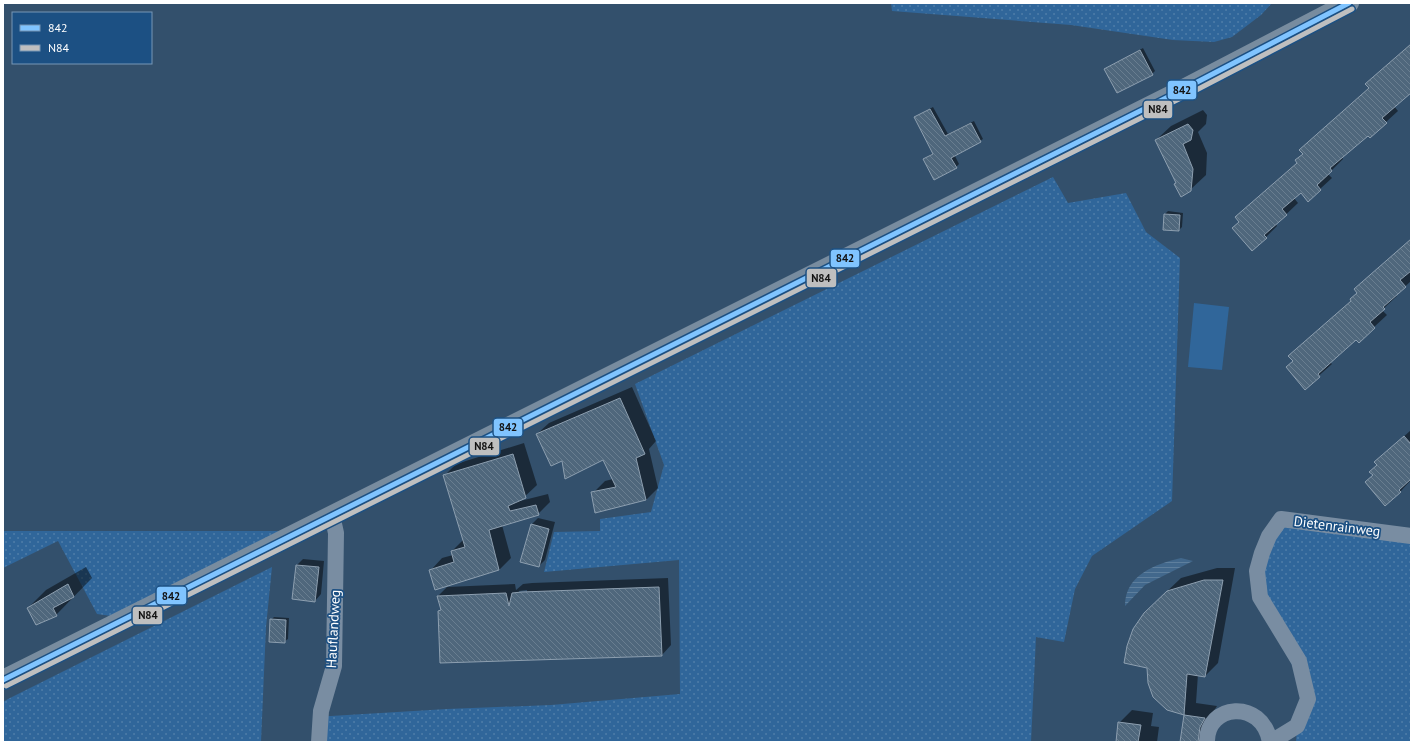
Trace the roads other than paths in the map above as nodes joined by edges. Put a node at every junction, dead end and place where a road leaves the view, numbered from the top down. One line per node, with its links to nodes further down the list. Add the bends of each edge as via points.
1 (1349, 3): 2 (main road, via 1180,91)
2 (332, 515): 4 (main road); 5 (street, Hauflandweg, via 336,533 334,666 321,711)
3 (1411, 536): 7 (street, Dietenrainweg, via 1281,519 1269,536 1257,571 1260,597 1299,661 1308,699 1297,726)
4 (3, 680)
5 (319, 742)
6 (1207, 742): 7 (street, Dietenrainweg, via 1210,728 1216,720 1235,711 1250,714 1263,723)
7 (1270, 742)

